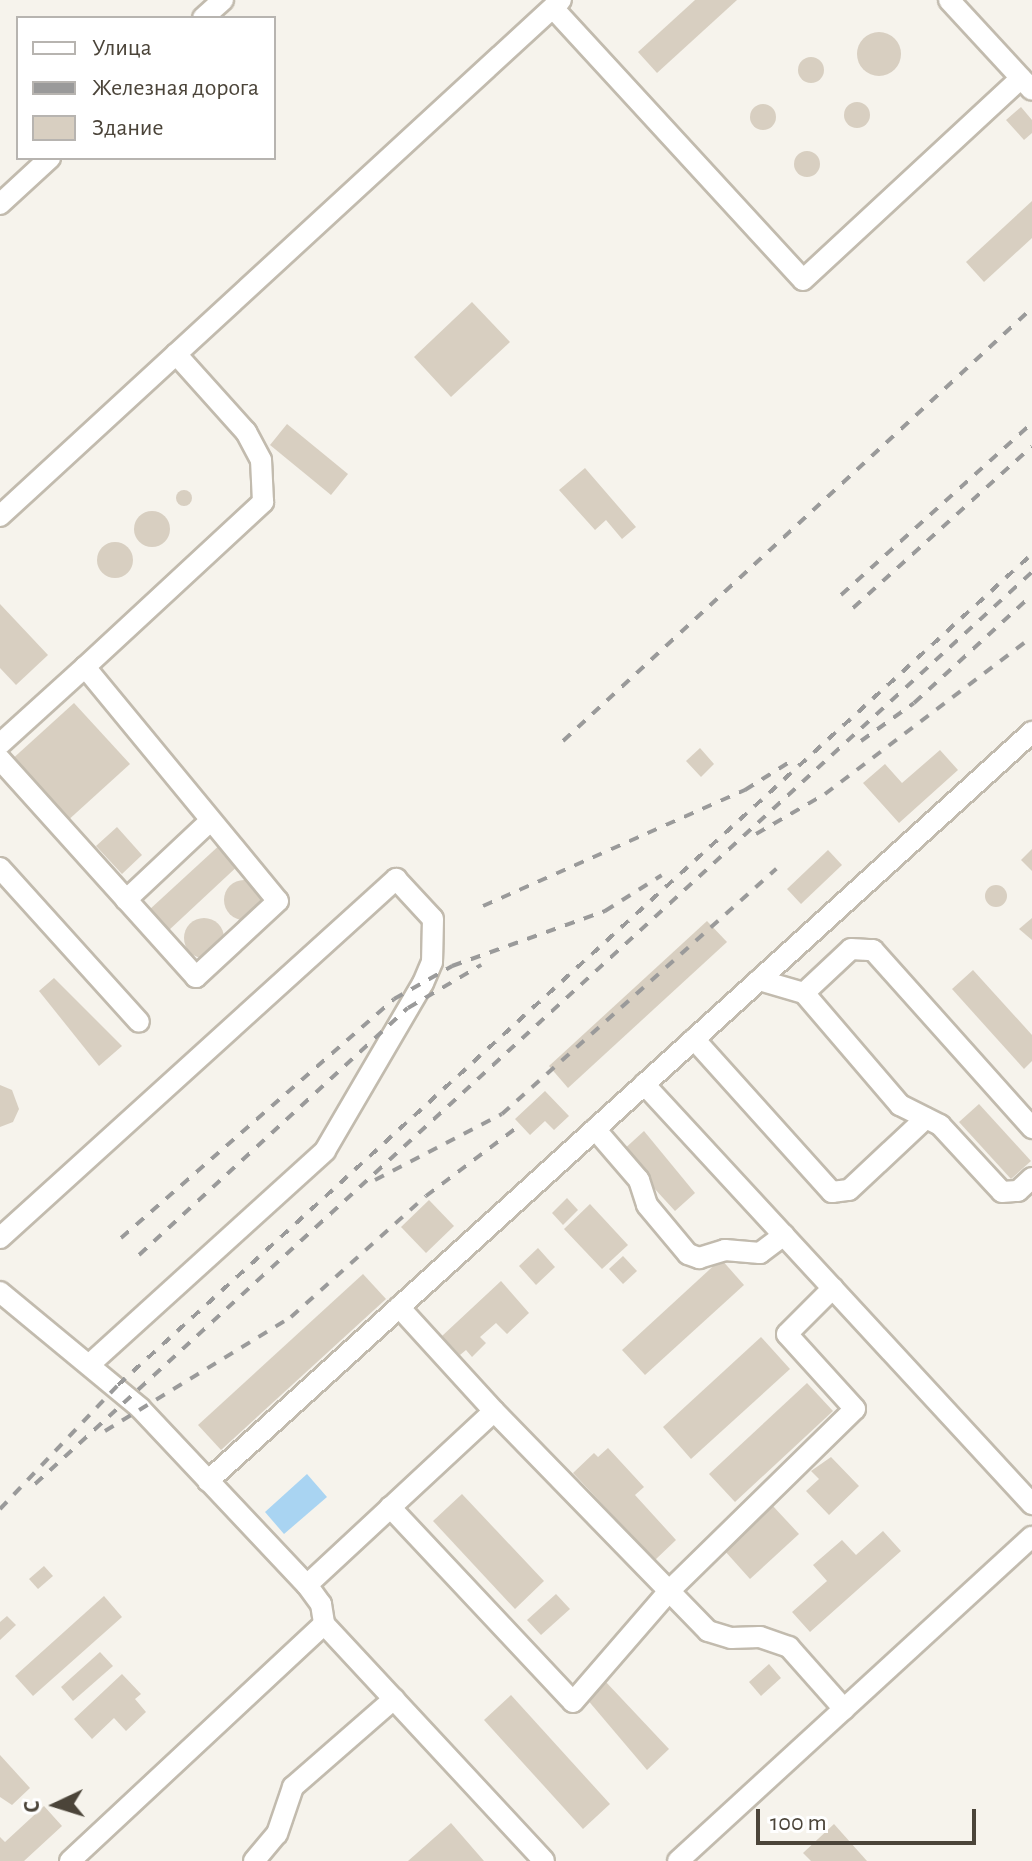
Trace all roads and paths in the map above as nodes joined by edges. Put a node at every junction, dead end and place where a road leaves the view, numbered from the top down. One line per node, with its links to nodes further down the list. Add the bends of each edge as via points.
1 (223, 0): 4 (street)
2 (949, 0): 5 (street)
3 (557, 4): 5 (street, via 803,280); 8 (street)
4 (205, 16)
5 (1027, 84)
6 (48, 160): 7 (street)
7 (0, 204)
8 (176, 354): 9 (street); 10 (street, via 246,432 261,460 263,502)
9 (0, 516)
10 (85, 667): 12 (street); 14 (street)
11 (1032, 732): 17 (street)
12 (0, 744)
13 (0, 759): 16 (street)
14 (210, 821): 16 (street); 16 (street, via 278,901 196,977)
15 (0, 868): 19 (street)
16 (126, 900)
17 (759, 980): 18 (street); 20 (street)
18 (804, 993): 22 (street, via 900,1105); 23 (street, via 851,949 873,950)
19 (139, 1022)
20 (694, 1039): 21 (street); 22 (street, via 832,1192 849,1190)
21 (644, 1084): 24 (street); 26 (street)
22 (926, 1118): 25 (street, via 940,1125 1002,1192 1018,1191)
23 (1032, 1128)
24 (595, 1129): 26 (street, via 639,1180 647,1205 688,1254 699,1258 725,1250 760,1253); 30 (street)
25 (1032, 1178)
26 (784, 1235): 28 (street)
27 (0, 1238): 31 (street, via 396,879 433,919 432,962 423,983 325,1151)
28 (833, 1288): 34 (street); 38 (street, via 787,1334 855,1409)
29 (0, 1292): 31 (street)
30 (399, 1307): 32 (street); 33 (street)
31 (90, 1364): 33 (street, via 118,1385)
32 (494, 1411): 35 (street); 38 (street)
33 (208, 1481): 37 (street)
34 (1032, 1504)
35 (390, 1507): 37 (street); 38 (street, via 573,1702)
36 (1032, 1537): 41 (street)
37 (307, 1585): 39 (street, via 321,1604)
38 (669, 1591): 41 (street, via 708,1631 731,1638 760,1637 789,1647)
39 (324, 1624): 40 (street); 42 (street)
40 (394, 1699): 43 (street, via 293,1787 277,1834); 44 (street)
41 (844, 1709): 45 (street)
42 (70, 1861)
43 (254, 1861)
44 (544, 1861)
45 (678, 1861)

